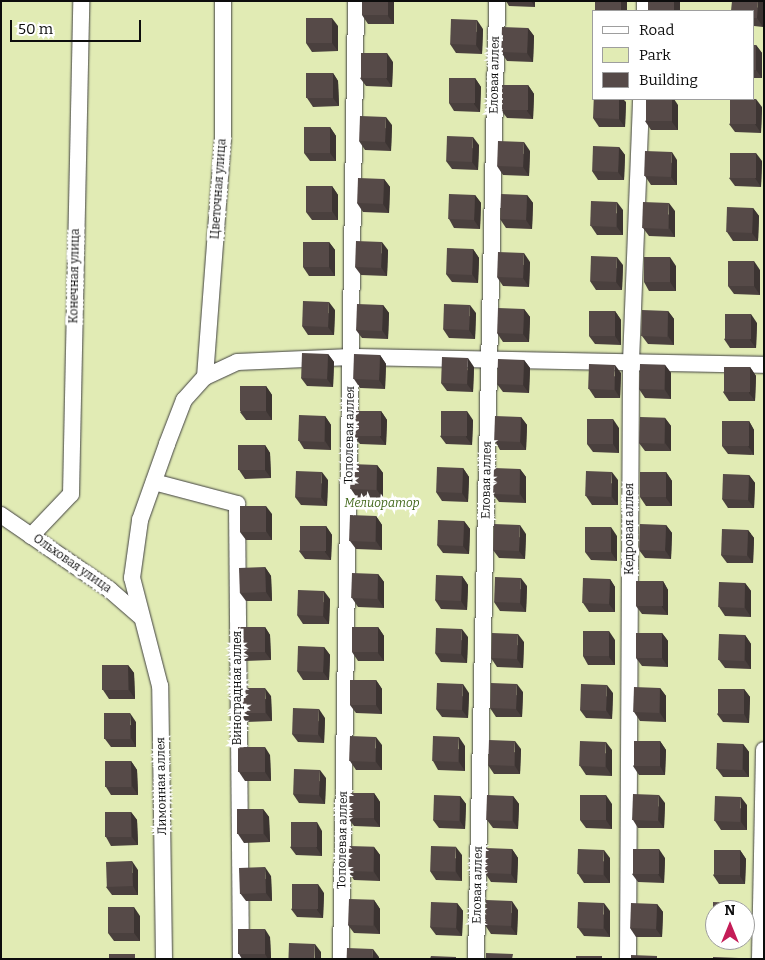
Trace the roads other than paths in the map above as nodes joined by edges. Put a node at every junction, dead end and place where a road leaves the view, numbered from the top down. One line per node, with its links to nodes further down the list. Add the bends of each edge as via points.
1 (81, 1): 13 (street, Конечная улица, via 71,494)
2 (224, 1): 10 (street, Цветочная улица, via 223,140)
3 (356, 1): 6 (street, Тополевая аллея)
4 (497, 1): 7 (street, Еловая аллея)
5 (641, 100): 8 (street, Кедровая аллея)
6 (351, 357): 7 (street); 10 (street, via 237,362); 18 (street, Тополевая аллея)
7 (489, 359): 8 (street); 19 (street, Еловая аллея)
8 (631, 362): 9 (street); 20 (street, Кедровая аллея)
9 (764, 365)
10 (205, 377): 11 (street, Лимонная аллея, via 184,400)
11 (154, 482): 14 (street, Лимонная аллея, via 140,520 132,578); 17 (street, Виноградная аллея, via 237,504)
12 (1, 515): 13 (street, Ольховая улица)
13 (31, 536): 14 (street, Ольховая улица, via 110,590)
14 (140, 616): 16 (street, Лимонная аллея, via 160,686)
15 (764, 750): 21 (street)
16 (164, 959)
17 (241, 959)
18 (341, 959)
19 (476, 959)
20 (628, 959)
21 (760, 959)

